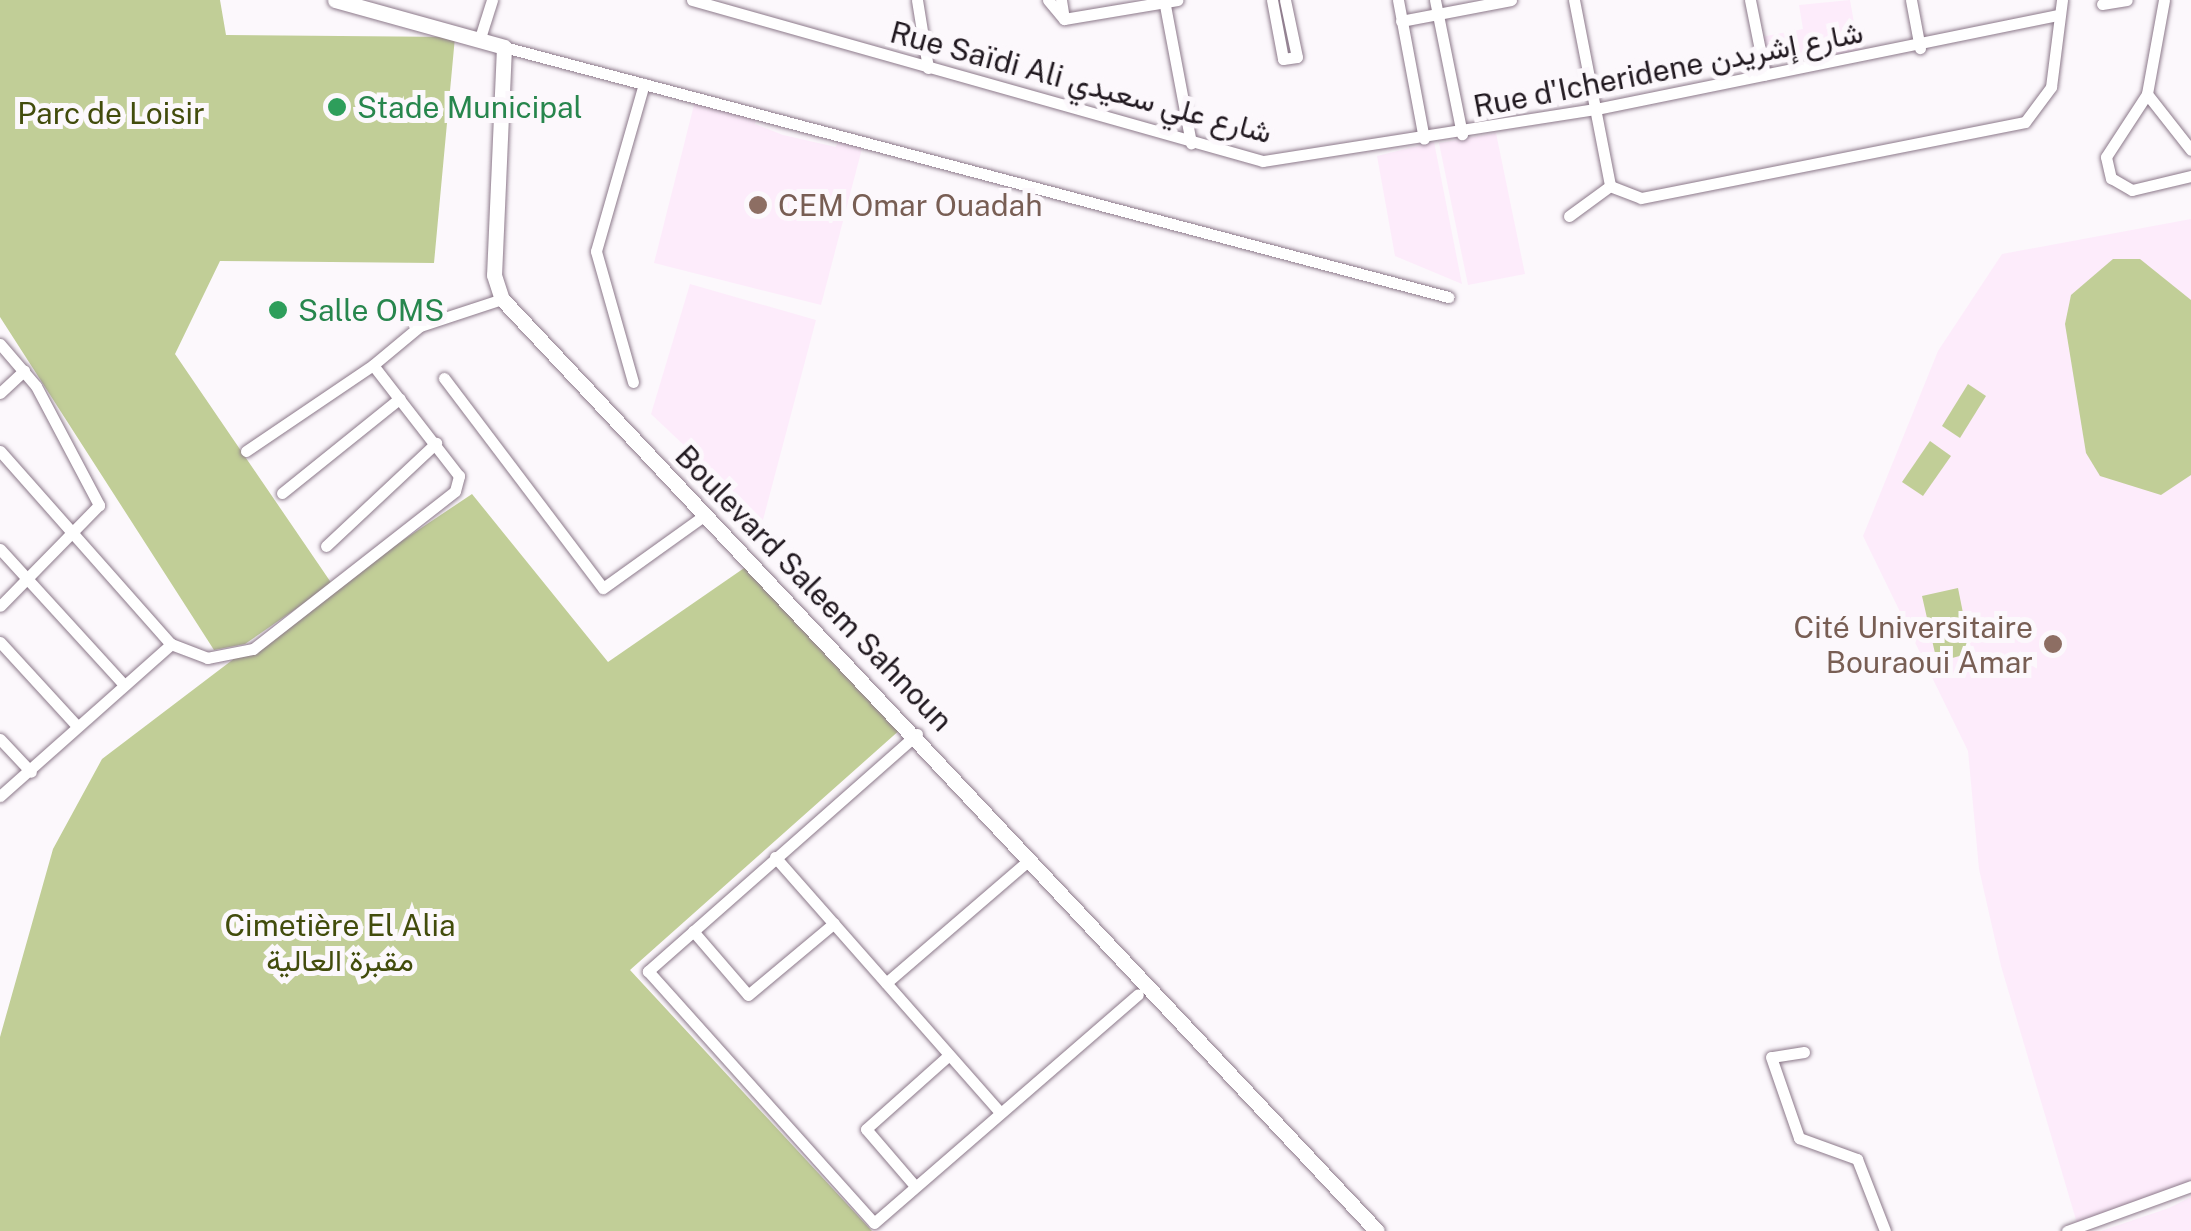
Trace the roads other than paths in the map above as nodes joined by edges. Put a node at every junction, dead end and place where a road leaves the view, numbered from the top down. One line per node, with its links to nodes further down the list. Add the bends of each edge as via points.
1 (335, 0): 24 (street)
2 (492, 0): 24 (street)
3 (695, 0): 27 (street, Rue Saïdi Ali شارع علي سعيدي)
4 (918, 0): 27 (street)
5 (1048, 0): 22 (street)
6 (1061, 0): 22 (street)
7 (1272, 0): 8 (street, via 1283,59 1297,57)
8 (1285, 0)
9 (1398, 0): 23 (street)
10 (1436, 0): 20 (street)
11 (1511, 0): 20 (street)
12 (1574, 0): 31 (street)
13 (1750, 0): 28 (street)
14 (1911, 0): 26 (street)
15 (2062, 0): 21 (street)
16 (2127, 0): 19 (street)
17 (2164, 0): 30 (street)
18 (1168, 1): 22 (street); 34 (street)
19 (2102, 4)
20 (1438, 14): 23 (street); 32 (street)
21 (2060, 15): 26 (street, Rue d'Icheridene شارع إشريدن); 37 (street, via 2048,96 2024,122 1640,198)
22 (1064, 18)
23 (1401, 21): 33 (street)
24 (479, 41): 25 (street)
25 (504, 47): 29 (street); 40 (street, via 494,275)
26 (1920, 48): 28 (street, Rue d'Icheridene شارع إشريدن)
27 (928, 68): 34 (street, Rue Saïdi Ali شارع علي سعيدي)
28 (1765, 75): 31 (street, Rue d'Icheridene شارع إشريدن)
29 (644, 84): 39 (street); 45 (street, via 596,252)
30 (2147, 94): 35 (street); 36 (street, via 2106,157 2111,178 2132,190)
31 (1596, 110): 32 (street, Rue d'Icheridene شارع إشريدن); 37 (street)
32 (1462, 134): 33 (street, Rue Saïdi Ali شارع علي سعيدي)
33 (1424, 139): 34 (street, Rue Saïdi Ali شارع علي سعيدي, via 1263,161)
34 (1191, 143)
35 (2191, 150)
36 (2191, 176)
37 (1610, 186): 38 (street)
38 (1569, 216)
39 (1448, 296)
40 (502, 298): 42 (street, via 420,326); 52 (street, Boulevard Saleem Sahnoun)
41 (0, 344): 43 (street)
42 (373, 365): 47 (street); 50 (street)
43 (24, 370): 46 (street); 53 (street, via 98,505)
44 (444, 378): 52 (street, via 603,588)
45 (633, 382)
46 (0, 393)
47 (400, 398): 48 (street); 51 (street)
48 (436, 443): 54 (street); 59 (street, via 459,476 455,491 393,547 253,649 206,658)
49 (0, 451): 53 (street)
50 (246, 451)
51 (282, 492)
52 (705, 515): 62 (street, Boulevard Saleem Sahnoun)
53 (76, 536): 56 (street); 59 (street)
54 (326, 546)
55 (0, 549): 56 (street)
56 (28, 579): 57 (street); 60 (street)
57 (0, 606)
58 (0, 642): 61 (street)
59 (171, 644): 60 (street)
60 (124, 684): 61 (street)
61 (77, 726): 64 (street)
62 (916, 734): 66 (street); 67 (street, Boulevard Saleem Sahnoun)
63 (0, 739): 64 (street)
64 (30, 772): 65 (street)
65 (0, 796)
66 (775, 857): 68 (street); 69 (street)
67 (1028, 860): 70 (street); 77 (street, Boulevard Saleem Sahnoun)
68 (834, 923): 69 (street, via 748,995); 70 (street)
69 (693, 931): 75 (street, via 648,971 874,1223)
70 (886, 983): 73 (street)
71 (1138, 994): 74 (street)
72 (1804, 1052): 78 (street, via 1771,1058 1799,1138 1857,1159)
73 (949, 1055): 74 (street); 75 (street, via 866,1129)
74 (1000, 1112): 75 (street)
75 (915, 1186)
76 (2191, 1186): 79 (street)
77 (1377, 1231)
78 (1885, 1231)
79 (2066, 1231)

